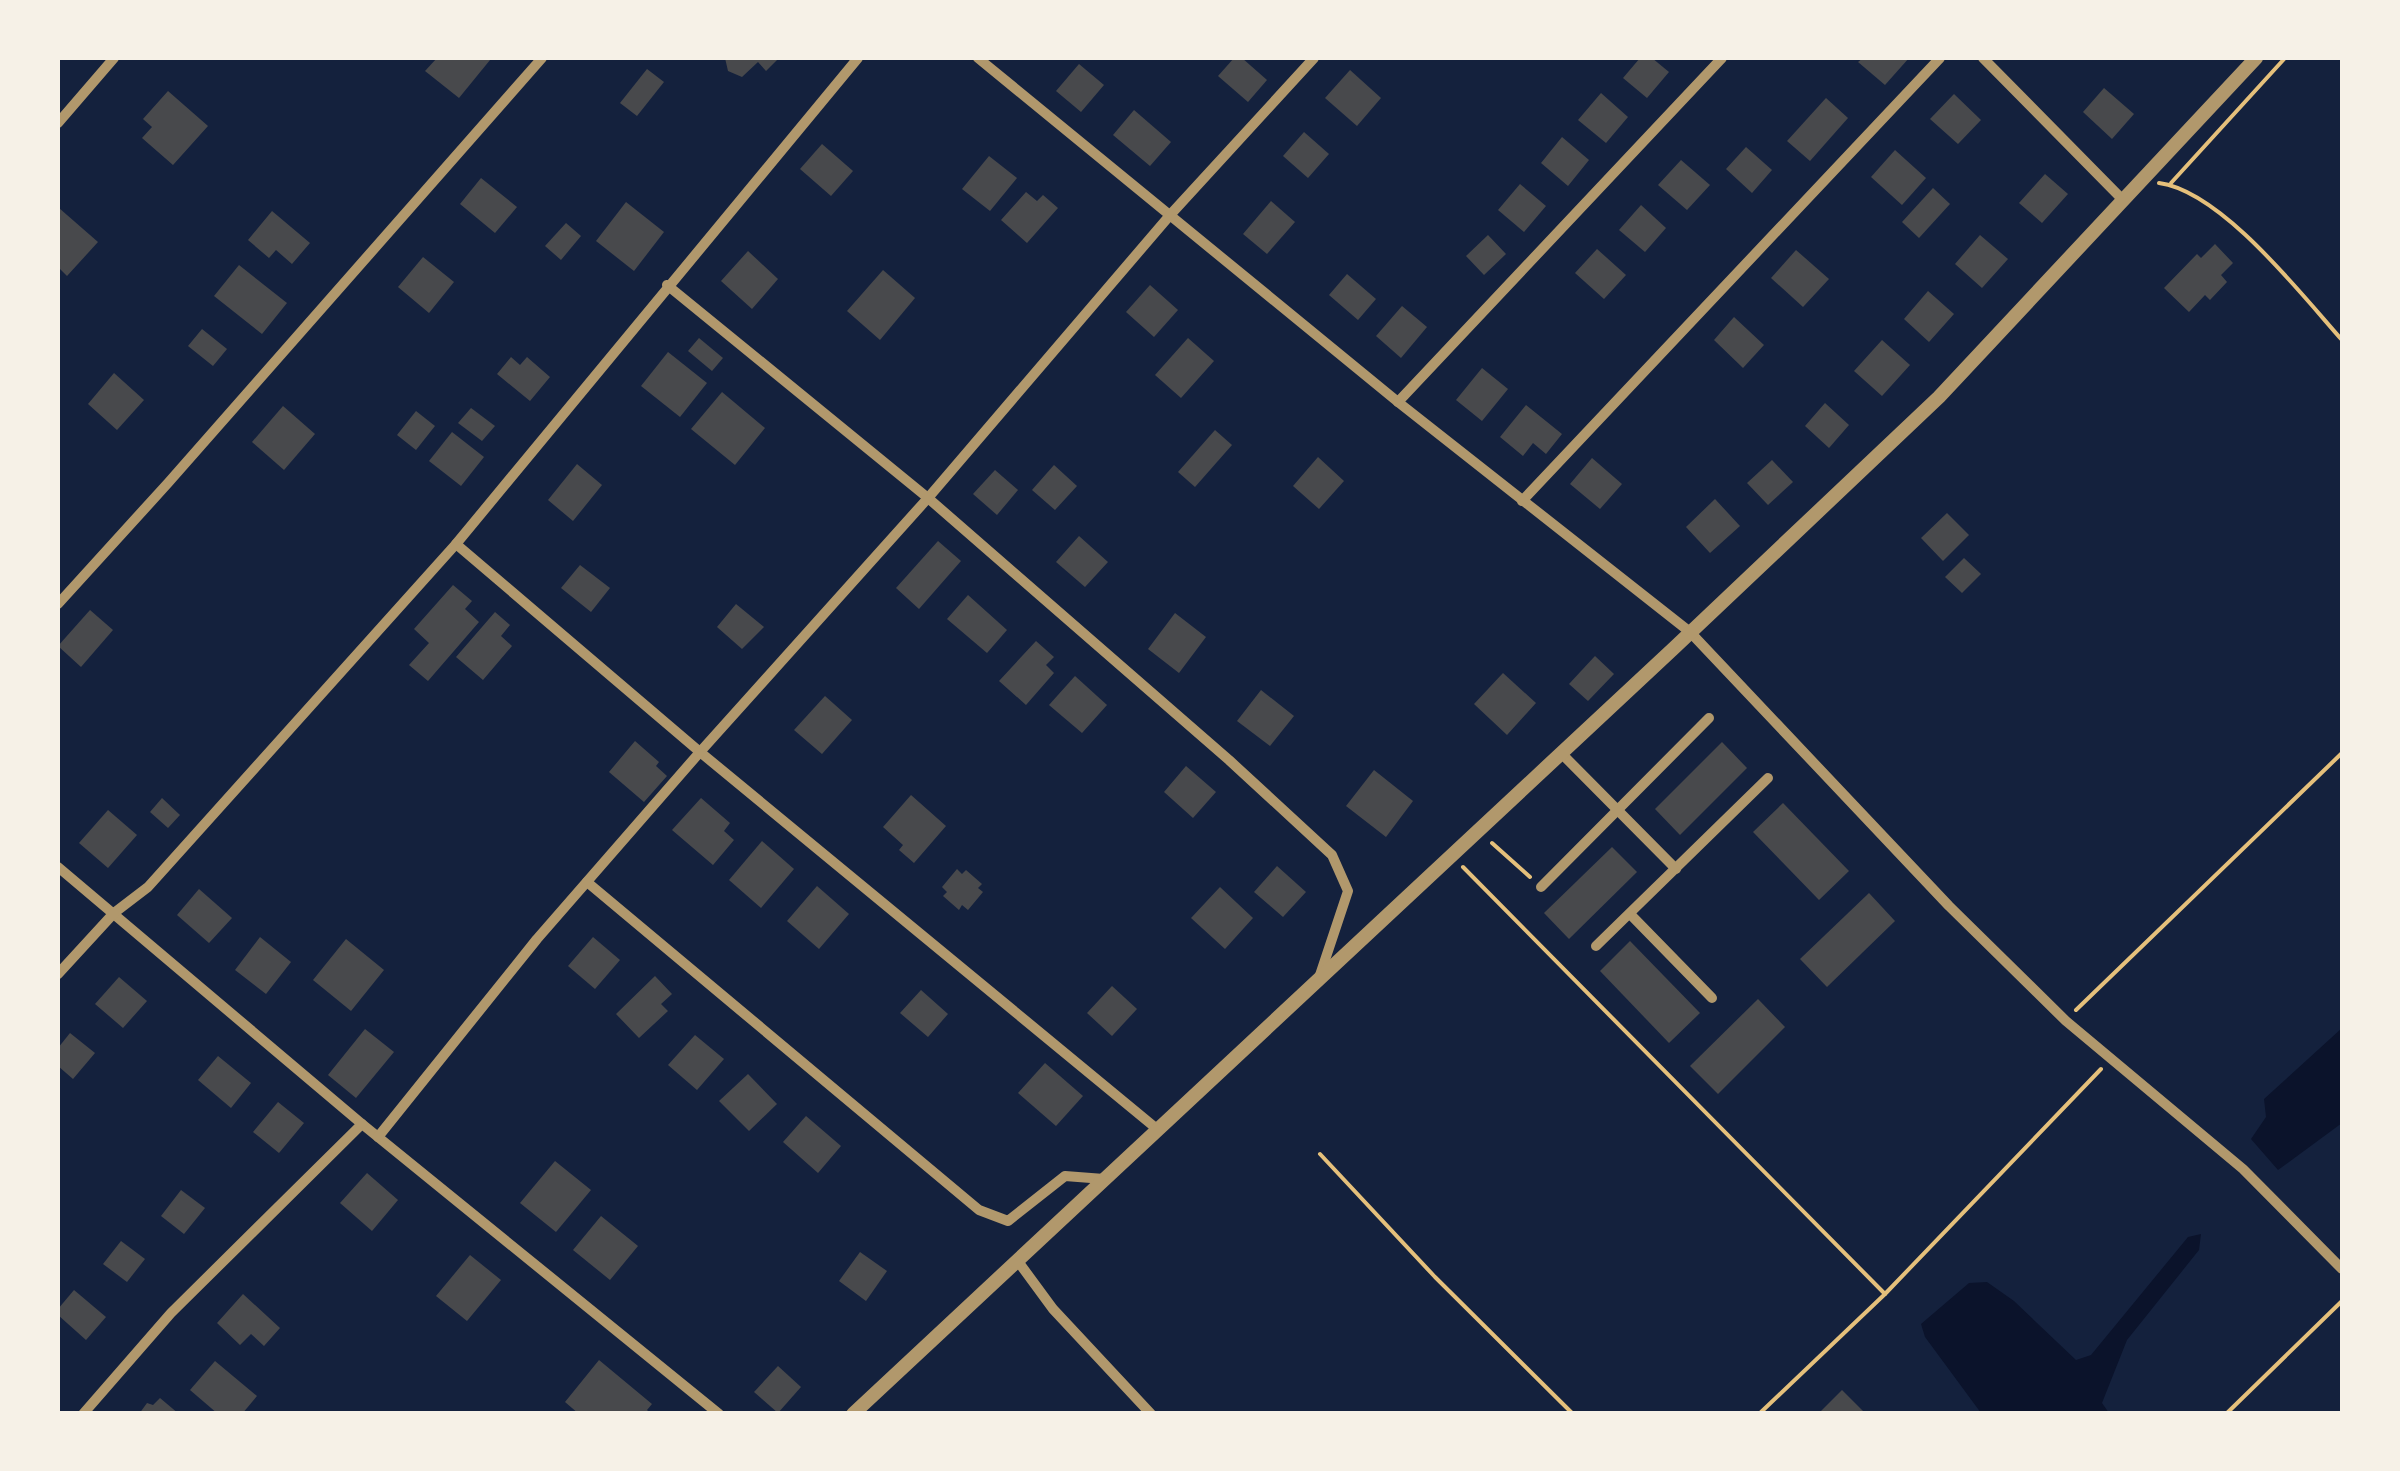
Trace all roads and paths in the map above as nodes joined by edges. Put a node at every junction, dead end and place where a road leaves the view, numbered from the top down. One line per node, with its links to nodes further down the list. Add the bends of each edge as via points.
1 (114, 58): 11 (street)
2 (542, 58): 22 (street)
3 (858, 58): 16 (street)
4 (978, 58): 15 (street)
5 (1314, 58): 15 (street)
6 (1722, 58): 18 (street)
7 (1940, 58): 20 (street)
8 (1984, 58): 14 (street)
9 (2256, 58): 12 (street)
10 (2286, 58): 13 (path)
11 (58, 124)
12 (2139, 180): 13 (path); 14 (street)
13 (2170, 184): 17 (path, via 2237,228)
14 (2122, 199): 23 (street, via 1939,396)
15 (1171, 214): 18 (street); 19 (street)
16 (667, 285): 19 (street); 21 (street)
17 (2342, 340)
18 (1398, 402): 20 (street)
19 (928, 498): 25 (street); 40 (street, via 1332,855 1348,890)
20 (1522, 502): 23 (street)
21 (456, 544): 25 (street); 36 (street, via 148,887)
22 (58, 604)
23 (1690, 632): 26 (street); 42 (street)
24 (1709, 718): 29 (street)
25 (700, 752): 34 (street); 45 (street)
26 (1561, 753): 29 (street); 31 (street)
27 (2342, 753): 42 (path)
28 (1768, 778): 33 (street)
29 (1617, 810): 33 (street); 35 (street)
30 (1492, 844): 35 (path)
31 (1452, 855): 40 (street); 51 (path)
32 (58, 866): 36 (street)
33 (1676, 870): 37 (street)
34 (587, 882): 46 (street); 48 (street, via 980,1210 1008,1220 1066,1176)
35 (1541, 887)
36 (114, 914): 39 (street); 44 (street)
37 (1630, 914): 38 (street); 41 (street)
38 (1596, 946)
39 (58, 974)
40 (1319, 979): 45 (street)
41 (1712, 998)
42 (2066, 1021): 43 (street)
43 (2110, 1059): 50 (street, via 2243,1169); 51 (path)
44 (362, 1124): 46 (street); 53 (street, via 171,1312)
45 (1158, 1130): 48 (street)
46 (378, 1137): 54 (street)
47 (1320, 1154): 57 (path)
48 (1104, 1179): 49 (street)
49 (1017, 1260): 55 (street); 56 (street)
50 (2342, 1269)
51 (1885, 1294): 58 (path)
52 (2342, 1301): 59 (path)
53 (83, 1414)
54 (719, 1414)
55 (853, 1414)
56 (1151, 1414)
57 (1573, 1414)
58 (1759, 1414)
59 (2226, 1414)

